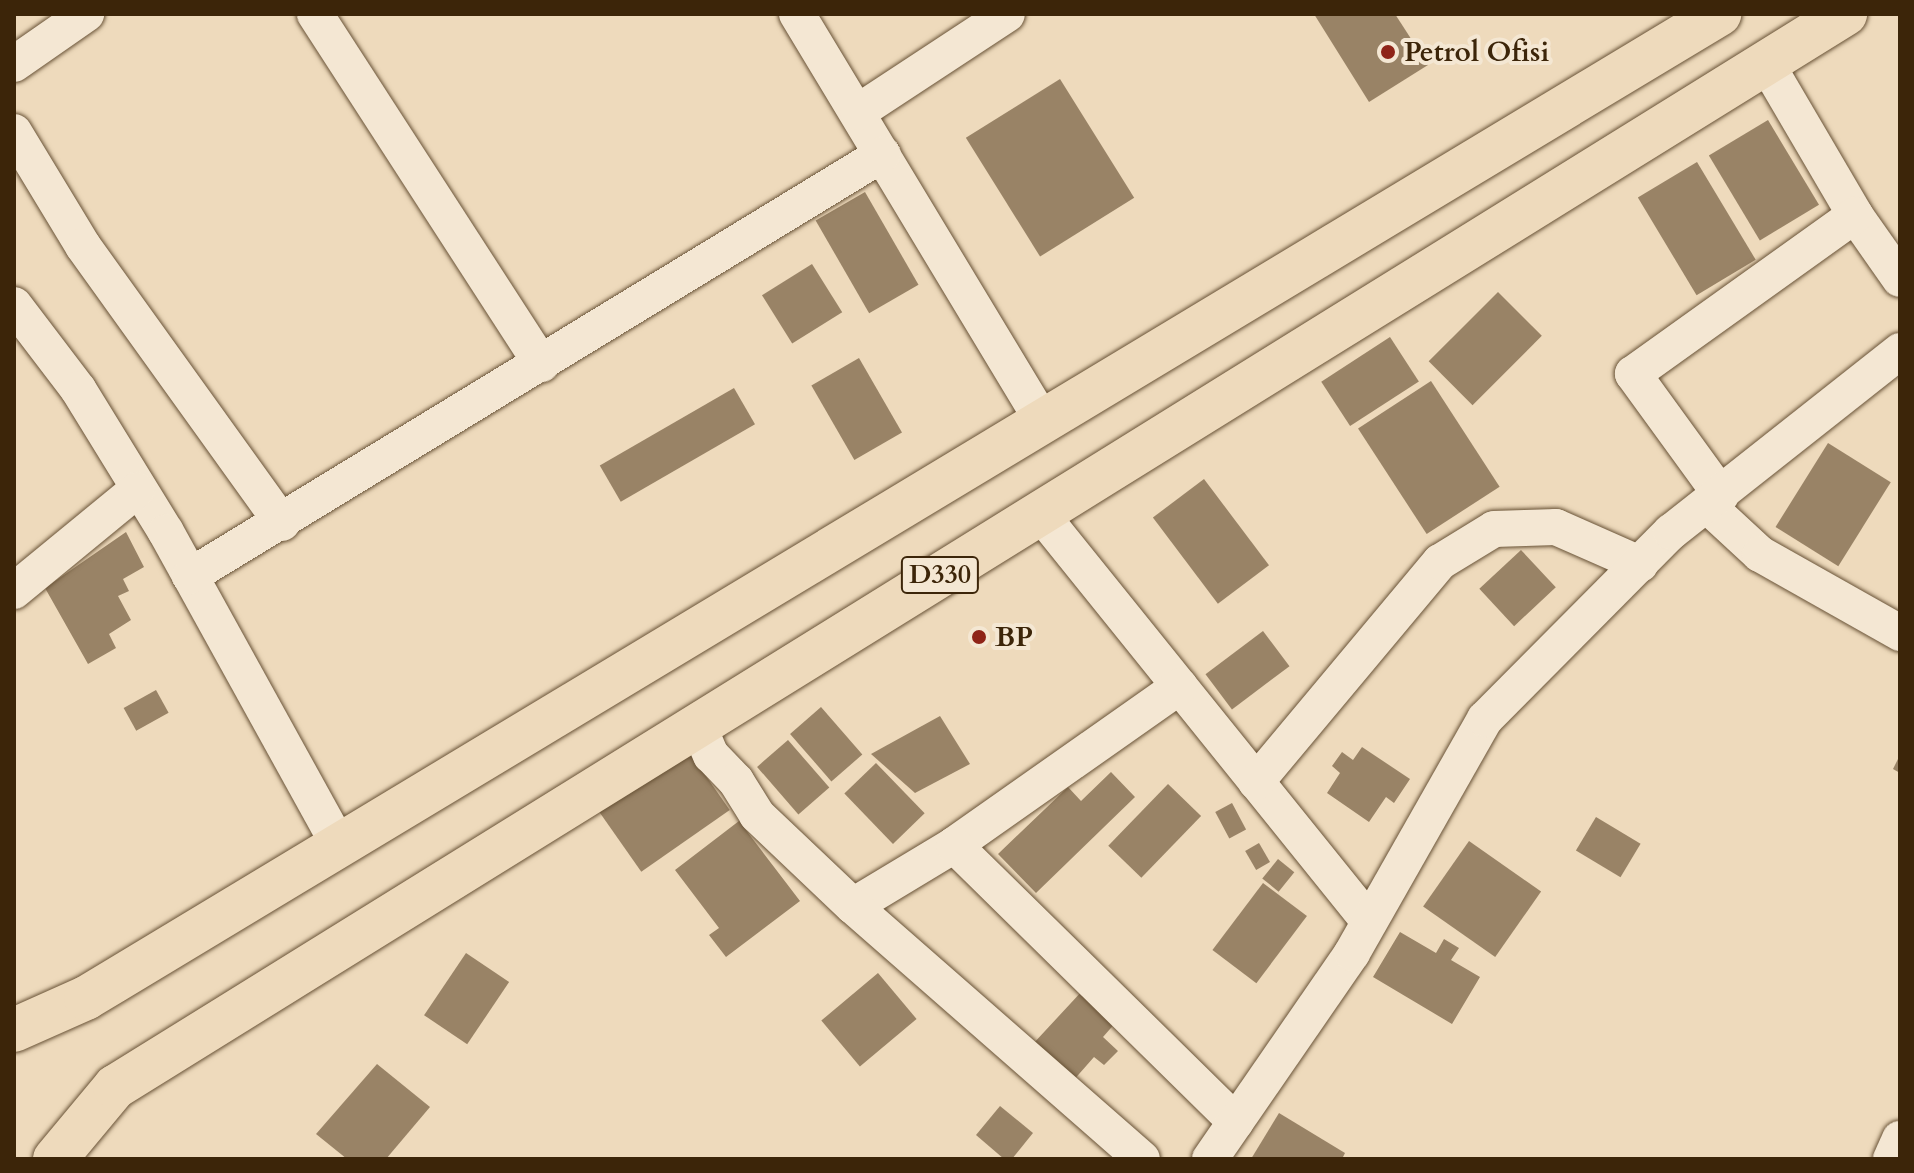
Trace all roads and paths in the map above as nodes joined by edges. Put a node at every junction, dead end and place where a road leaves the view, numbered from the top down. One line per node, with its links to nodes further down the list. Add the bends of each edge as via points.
1 (86, 14): 8 (street)
2 (315, 14): 16 (street)
3 (797, 14): 9 (street)
4 (1007, 14): 9 (street)
5 (1719, 14): 17 (main road, D330)
6 (1845, 14): 7 (main road, D330)
7 (1766, 63): 12 (street); 20 (main road, D330)
8 (14, 64)
9 (858, 112): 11 (street)
10 (14, 132): 21 (street, via 83,246)
11 (883, 154): 16 (street); 17 (street)
12 (1855, 215): 13 (street); 19 (street, via 1633,374)
13 (1900, 279)
14 (14, 305): 18 (street, via 78,389)
15 (1900, 351): 19 (street)
16 (541, 364): 21 (street)
17 (1041, 419): 29 (main road, D330)
18 (137, 490): 23 (street); 24 (street)
19 (1715, 500): 22 (street); 25 (street, via 1760,554)
20 (1040, 513): 26 (street); 27 (main road, D330)
21 (282, 523): 23 (street)
22 (1640, 564): 28 (street, via 1556,527 1494,529 1440,562); 32 (street, via 1485,719)
23 (190, 576): 29 (street)
24 (14, 591)
25 (1900, 633)
26 (1180, 686): 28 (street); 30 (street)
27 (698, 725): 31 (street, via 711,755 736,781 757,815); 34 (main road, D330)
28 (1256, 782): 32 (street)
29 (339, 845): 33 (main road, D330, via 86,998)
30 (954, 845): 31 (street); 35 (street)
31 (853, 906): 39 (street)
32 (1367, 919): 35 (street, via 1352,953)
33 (14, 1030)
34 (115, 1087): 37 (main road, D330); 38 (main road)
35 (1236, 1122): 40 (street)
36 (1900, 1139): 41 (street)
37 (55, 1159)
38 (78, 1159)
39 (1142, 1159)
40 (1210, 1159)
41 (1891, 1159)

